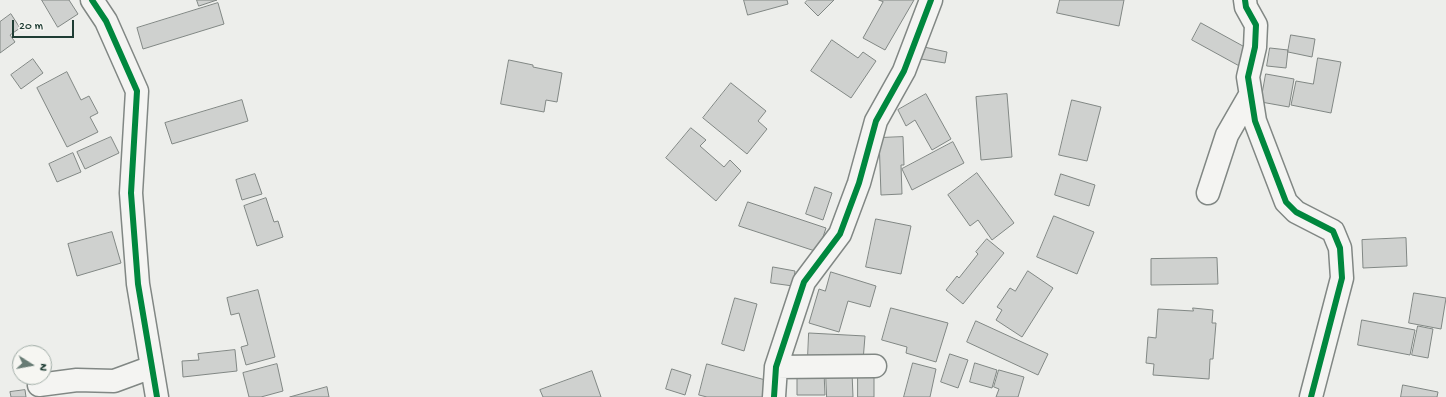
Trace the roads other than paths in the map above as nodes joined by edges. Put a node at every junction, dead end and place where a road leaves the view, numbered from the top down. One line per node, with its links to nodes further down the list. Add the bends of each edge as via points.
1 (92, 0): 7 (street, via 106,20 137,91 131,193 138,284)
2 (931, 0): 8 (street, via 904,71 876,121 859,183 840,234 804,282)
3 (1245, 0): 4 (street, via 1256,25 1255,47 1248,77)
4 (1250, 95): 5 (street, via 1227,135); 12 (street, via 1255,121 1286,202 1296,212 1333,231 1340,248 1342,278)
5 (1208, 193)
6 (875, 366): 8 (street)
7 (152, 367): 9 (street, via 114,381 76,380); 10 (street)
8 (776, 367): 11 (street)
9 (39, 386)
10 (157, 397)
11 (774, 397)
12 (1311, 397)

